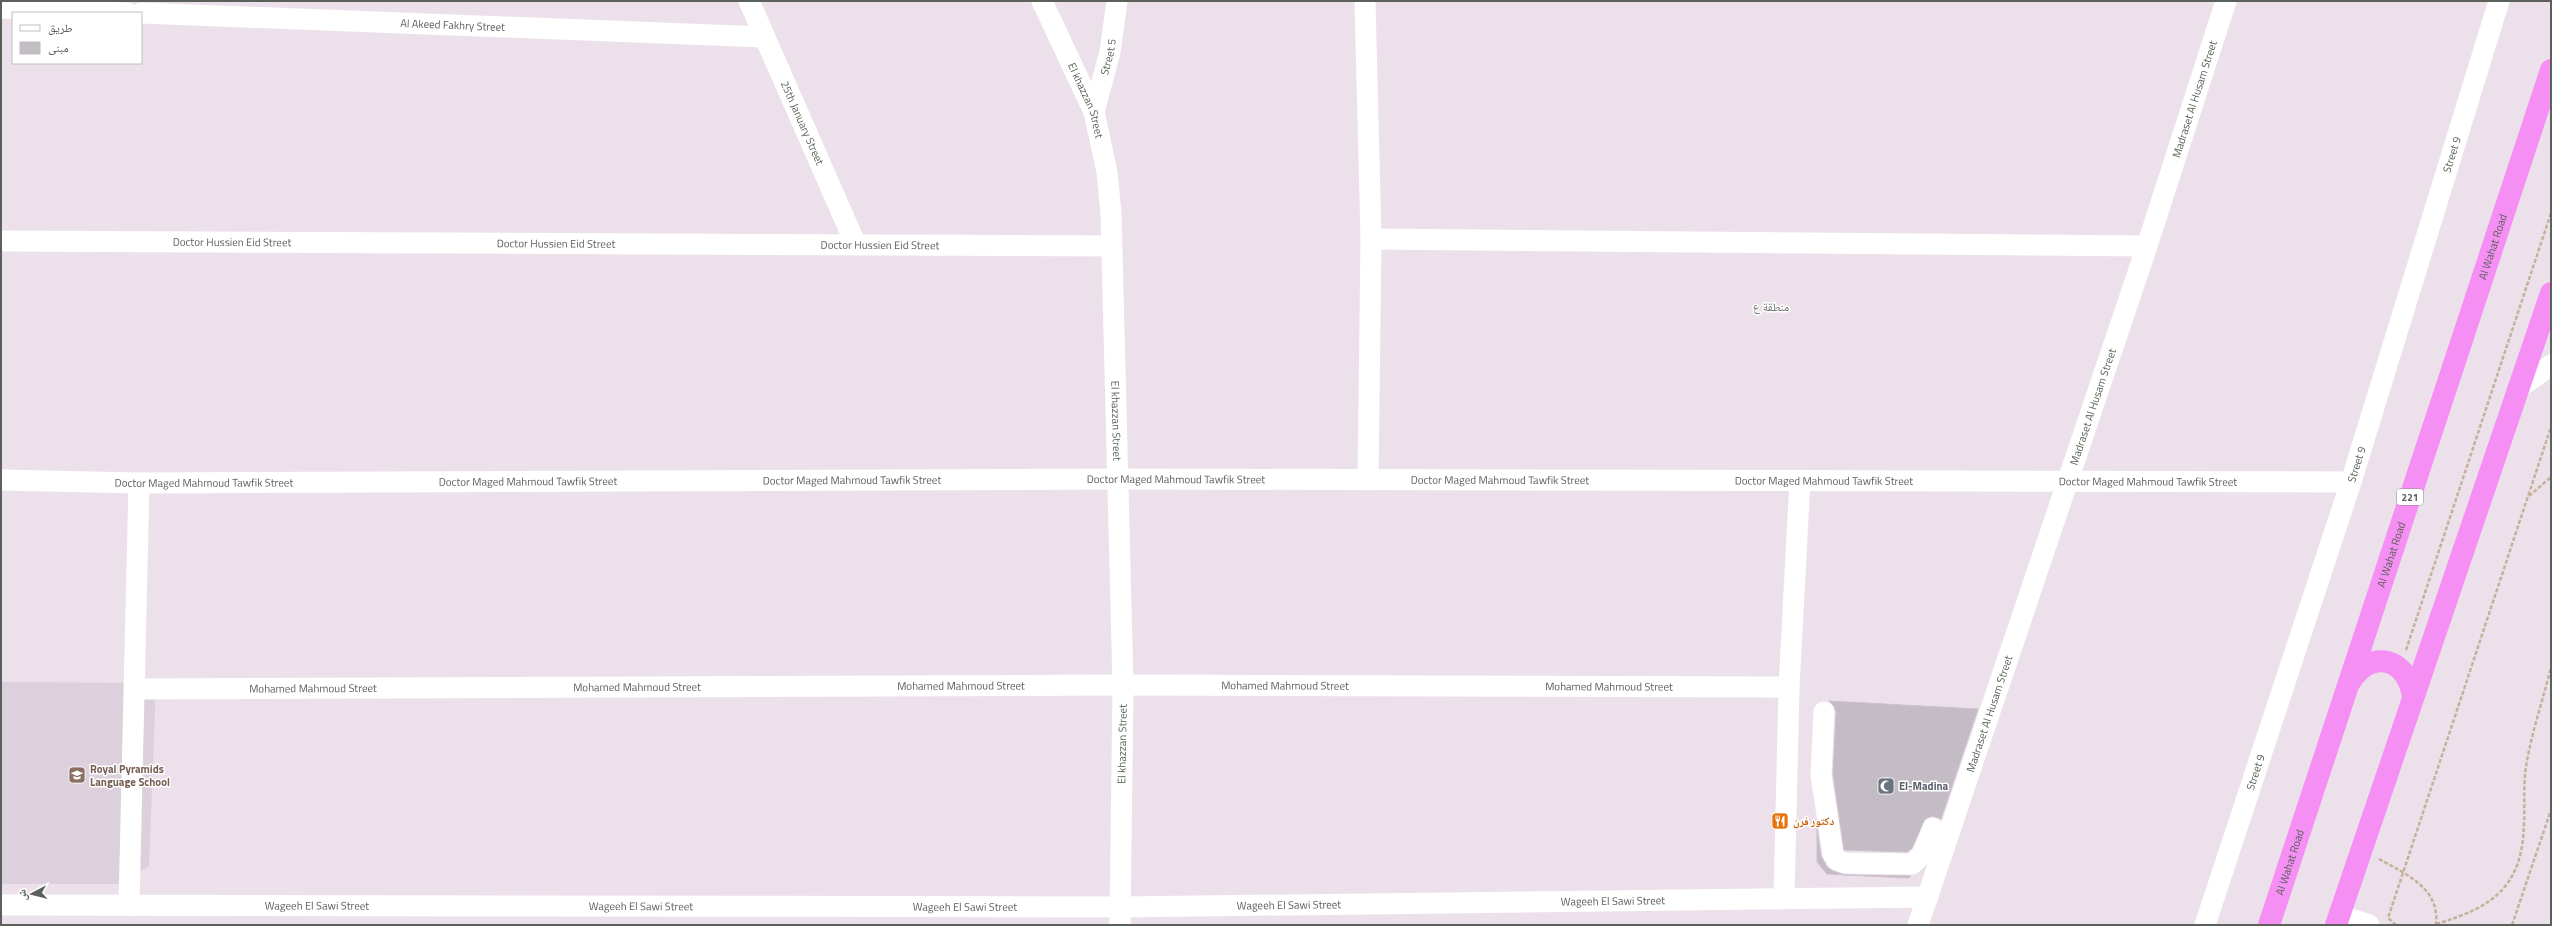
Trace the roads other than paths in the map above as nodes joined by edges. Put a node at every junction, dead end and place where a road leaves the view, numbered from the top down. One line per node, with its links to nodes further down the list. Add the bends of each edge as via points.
1 (749, 1): 10 (street, 25th January Street)
2 (1042, 1): 12 (street, El khazzan Street)
3 (1117, 1): 12 (street, Street 5, via 1110,52)
4 (1365, 1): 13 (street)
5 (2226, 1): 17 (street, Madraset Al Husam Street)
6 (2498, 1): 26 (street, Street 9)
7 (1, 8): 8 (street)
8 (103, 12)
9 (142, 14): 10 (street, Al Akeed Fakhry Street)
10 (765, 37): 15 (street, 25th January Street)
11 (2551, 70): 28 (highway, Al Wahat Road / 221)
12 (1094, 112): 16 (street, El khazzan Street, via 1107,172)
13 (1371, 239): 17 (street); 24 (street)
14 (1, 241): 15 (street, Doctor Hussien Eid Street)
15 (856, 245): 16 (street, Doctor Hussien Eid Street)
16 (1111, 246): 21 (street, El khazzan Street)
17 (2147, 246): 22 (street, Madraset Al Husam Street)
18 (2551, 293): 20 (highway)
19 (2551, 365): 20 (street)
20 (2520, 387): 32 (highway)
21 (1117, 479): 24 (street, Doctor Maged Mahmoud Tawfik Street); 27 (street, Doctor Maged Mahmoud Tawfik Street); 29 (street, El khazzan Street)
22 (2069, 479): 25 (street, Doctor Maged Mahmoud Tawfik Street); 26 (street, Doctor Maged Mahmoud Tawfik Street); 38 (street, Madraset Al Husam Street)
23 (1, 480): 27 (street, Doctor Maged Mahmoud Tawfik Street)
24 (1368, 480): 25 (street, Doctor Maged Mahmoud Tawfik Street)
25 (1800, 480): 30 (street)
26 (2351, 482): 46 (street, Street 9)
27 (139, 483): 31 (street)
28 (2348, 684): 32 (highway, via 2359,670 2375,662 2388,662 2400,668 2407,676); 47 (highway, Al Wahat Road / 221)
29 (1123, 685): 30 (street, Mohamed Mahmoud Street); 31 (street, Mohamed Mahmoud Street); 43 (street, El khazzan Street)
30 (1789, 687): 35 (street)
31 (134, 689): 42 (street)
32 (2413, 697): 44 (highway)
33 (1824, 712): 34 (street)
34 (1820, 775): 35 (street); 37 (street, via 1833,854 1837,860 1845,863)
35 (1787, 776): 40 (street)
36 (1933, 828): 37 (street, via 1922,856)
37 (1916, 862): 38 (street)
38 (1935, 878): 39 (street, Madraset Al Husam Street)
39 (1928, 897): 40 (street, Wageeh El Sawi Street); 45 (street, Madraset Al Husam Street)
40 (1784, 898): 43 (street, Wageeh El Sawi Street)
41 (1, 905): 42 (street, Wageeh El Sawi Street)
42 (129, 905): 43 (street, Wageeh El Sawi Street)
43 (1120, 916)
44 (2337, 920): 48 (street)
45 (1918, 925)
46 (2205, 925)
47 (2269, 925)
48 (2369, 925)

